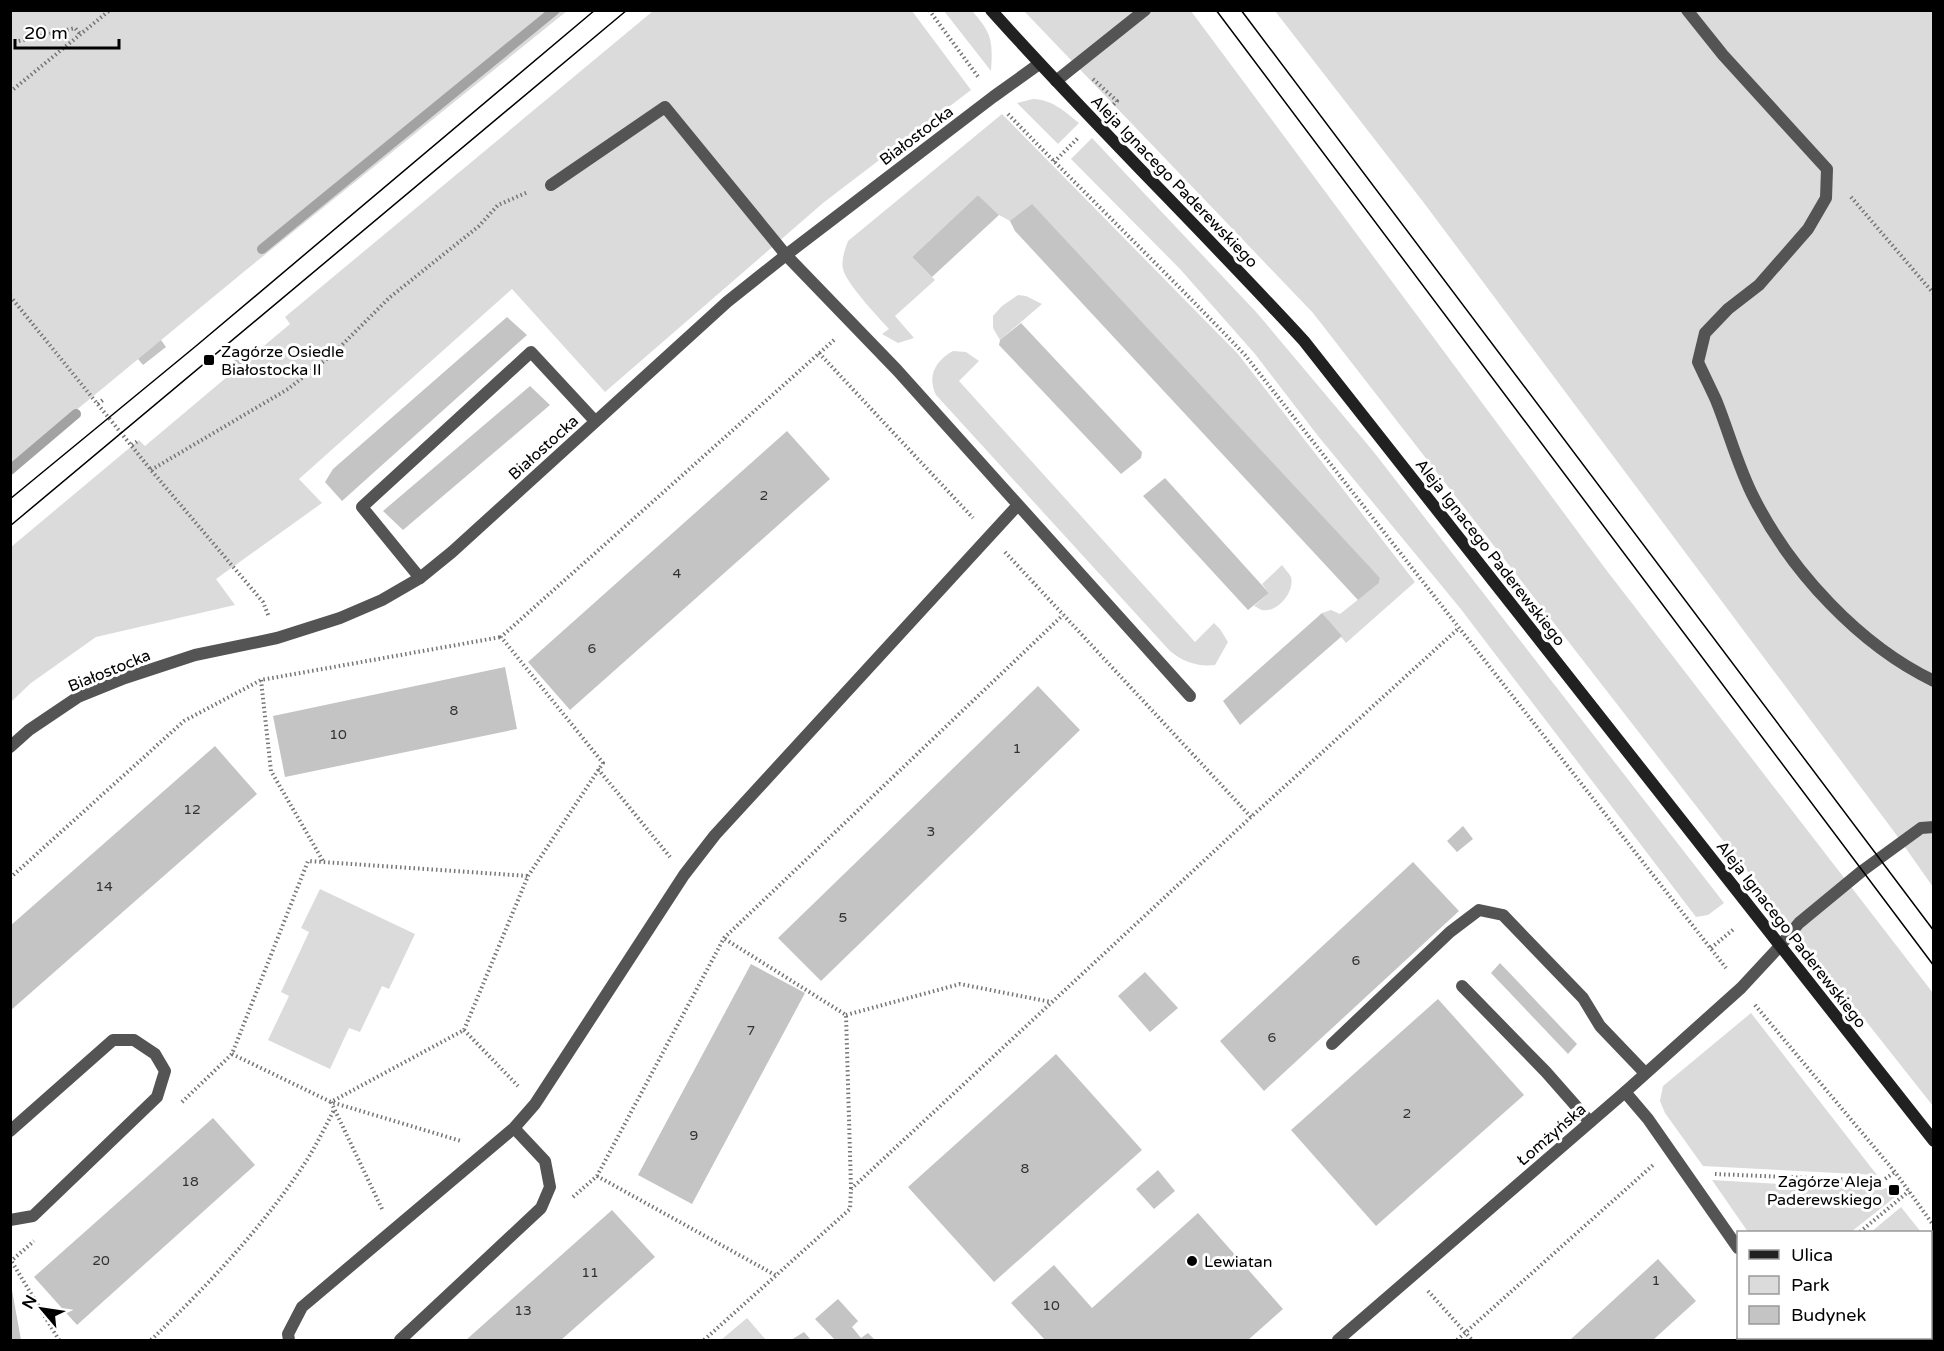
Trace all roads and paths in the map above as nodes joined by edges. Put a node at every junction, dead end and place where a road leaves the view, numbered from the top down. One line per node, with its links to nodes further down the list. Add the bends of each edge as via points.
1 (110, 10): 6 (path)
2 (929, 10): 11 (path)
3 (991, 10): 8 (street, Aleja Ignacego Paderewskiego)
4 (1145, 10): 9 (street)
5 (1687, 10): 12 (street)
6 (81, 35): 7 (path, via 75,28); 10 (path)
7 (10, 43)
8 (1039, 64): 9 (street, Aleja Ignacego Paderewskiego); 11 (street, Białostocka)
9 (1056, 81): 44 (street, Aleja Ignacego Paderewskiego, via 1304,341)
10 (10, 92)
11 (993, 97): 14 (street, Białostocka); 29 (path, via 1245,355)
12 (1827, 169): 15 (path); 33 (street, via 1826,198 1808,228 1759,285 1705,333 1698,362 1753,497 1813,587 1868,640)
13 (551, 185): 14 (street, via 666,107); 24 (path, via 498,206 479,226 388,298 333,354 288,389)
14 (786, 255): 17 (street); 21 (street, Białostocka, via 727,302)
15 (1934, 294)
16 (10, 296): 20 (path)
17 (853, 324): 18 (path); 25 (street)
18 (819, 353): 26 (path); 30 (path)
19 (105, 399): 20 (path)
20 (98, 404): 23 (path)
21 (596, 421): 27 (street, Białostocka); 27 (street, via 531,352 362,507)
22 (139, 440): 23 (path)
23 (132, 445): 24 (path)
24 (151, 470): 31 (path, via 263,602)
25 (1018, 505): 26 (street); 34 (street)
26 (989, 535): 28 (path); 40 (street, via 723,826)
27 (420, 578): 31 (street, Białostocka, via 382,600)
28 (1064, 615): 37 (path); 43 (path)
29 (1459, 628): 37 (path); 46 (path)
30 (501, 637): 32 (path); 36 (path, via 603,763)
31 (277, 638): 35 (street, Białostocka, via 195,656 78,697)
32 (261, 680): 39 (path, via 271,771); 42 (path, via 184,721)
33 (1934, 681)
34 (1190, 696)
35 (10, 747)
36 (598, 769): 40 (path); 41 (path)
37 (1251, 818): 47 (path)
38 (1934, 827): 44 (street, Łomżyńska, via 1921,828 1862,871 1799,923)
39 (324, 862): 41 (path); 51 (path, via 308,861)
40 (684, 874): 55 (street)
41 (528, 876): 49 (path)
42 (10, 878)
43 (724, 939): 48 (path); 66 (path)
44 (1779, 946): 46 (street, Łomżyńska); 61 (street, Aleja Ignacego Paderewskiego)
45 (1462, 986): 58 (street)
46 (1742, 988): 52 (street, Łomżyńska); 65 (path)
47 (1052, 1003): 48 (path, via 960,984); 67 (path)
48 (846, 1015): 67 (path)
49 (464, 1030): 54 (path); 55 (path)
50 (1332, 1044): 52 (street, via 1450,932 1479,910 1503,915 1583,998 1600,1026)
51 (232, 1054): 54 (path); 56 (path)
52 (1645, 1073): 53 (street, Łomżyńska)
53 (1625, 1092): 58 (street, Łomżyńska); 63 (street)
54 (330, 1102): 57 (path); 62 (path)
55 (535, 1104): 59 (street)
56 (174, 1109)
57 (334, 1110): 72 (path); 81 (path, via 279,1200 201,1291)
58 (1590, 1122): 77 (street, Łomżyńska)
59 (514, 1128): 62 (street); 83 (street, via 545,1161 550,1187 541,1208)
60 (10, 1131): 70 (street, via 113,1040 134,1040 155,1054 165,1071 158,1097 33,1216)
61 (1934, 1141)
62 (488, 1149): 72 (street)
63 (1670, 1150): 64 (street); 79 (path)
64 (1686, 1173): 65 (path, via 1882,1181); 75 (street)
65 (1895, 1173): 68 (path)
66 (597, 1176): 69 (path); 78 (path)
67 (851, 1189): 78 (path, via 850,1209)
68 (1909, 1191): 71 (path); 73 (path)
69 (571, 1199)
70 (10, 1220)
71 (1934, 1226)
72 (392, 1231): 82 (street, via 302,1307 288,1334)
73 (1862, 1231)
74 (42, 1234): 76 (path)
75 (1737, 1247)
76 (11, 1262): 80 (path)
77 (1413, 1275): 79 (path); 85 (street, Łomżyńska)
78 (777, 1276): 84 (path)
79 (1465, 1333): 86 (path); 87 (path)
80 (59, 1341)
81 (151, 1341)
82 (289, 1341)
83 (400, 1341)
84 (704, 1341)
85 (1338, 1341)
86 (1457, 1341)
87 (1472, 1341)

